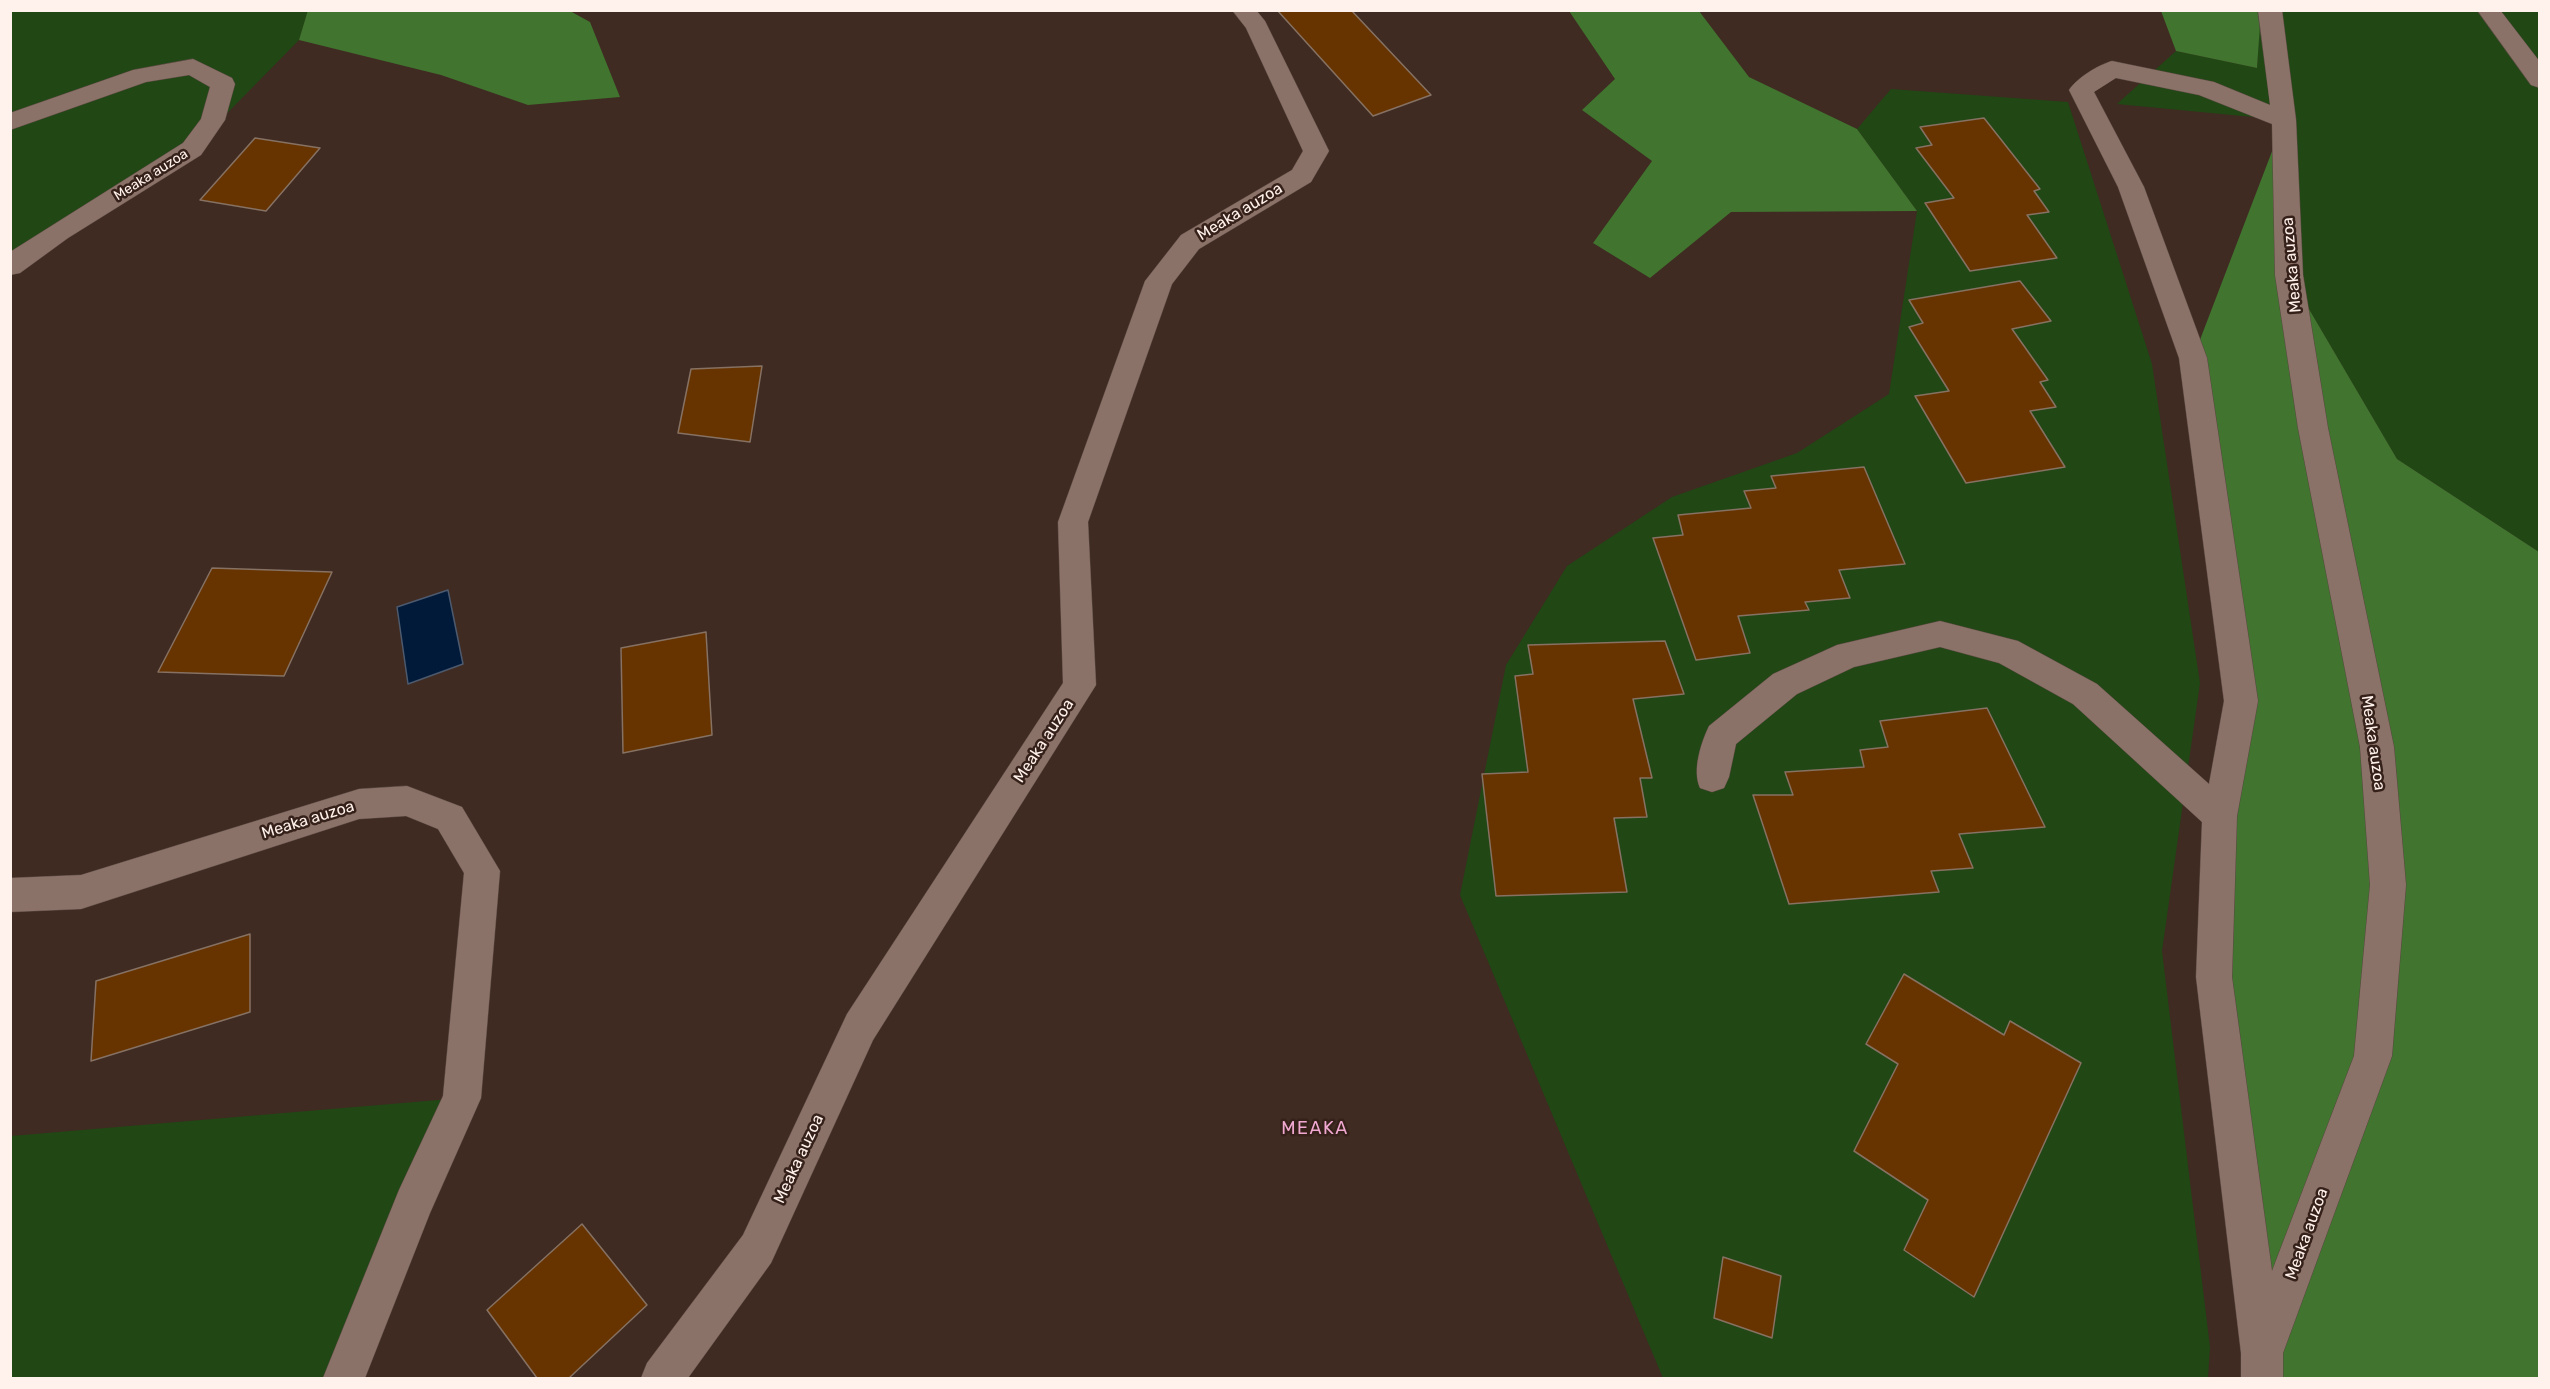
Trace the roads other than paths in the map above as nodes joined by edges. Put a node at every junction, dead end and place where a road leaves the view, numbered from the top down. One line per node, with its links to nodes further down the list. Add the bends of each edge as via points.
1 (1243, 10): 13 (street, Meaka auzoa, via 1257,26 1316,152 1302,176 1190,242 1159,281 1073,522 1080,685 860,1027 757,1249)
2 (2270, 10): 5 (street, Meaka auzoa)
3 (2488, 10): 4 (street)
4 (2540, 80)
5 (2284, 120): 9 (street, Meaka auzoa, via 2205,88 2112,69 2081,90 2132,187 2193,358 2241,701); 11 (street, Meaka auzoa, via 2289,275 2313,428 2377,747 2388,885 2373,1056)
6 (10, 122): 7 (street, Meaka auzoa, via 142,75 193,68 223,84 213,120 192,149)
7 (10, 266)
8 (1712, 777): 9 (street, via 1721,736 1785,684 1848,655 1940,634 2007,651 2085,694)
9 (2220, 816): 11 (street, Meaka auzoa, via 2214,977)
10 (10, 895): 12 (street, Meaka auzoa, via 81,892 359,804 407,801 450,818 482,871 462,1098 413,1204)
11 (2262, 1366)
12 (344, 1378)
13 (662, 1378)

